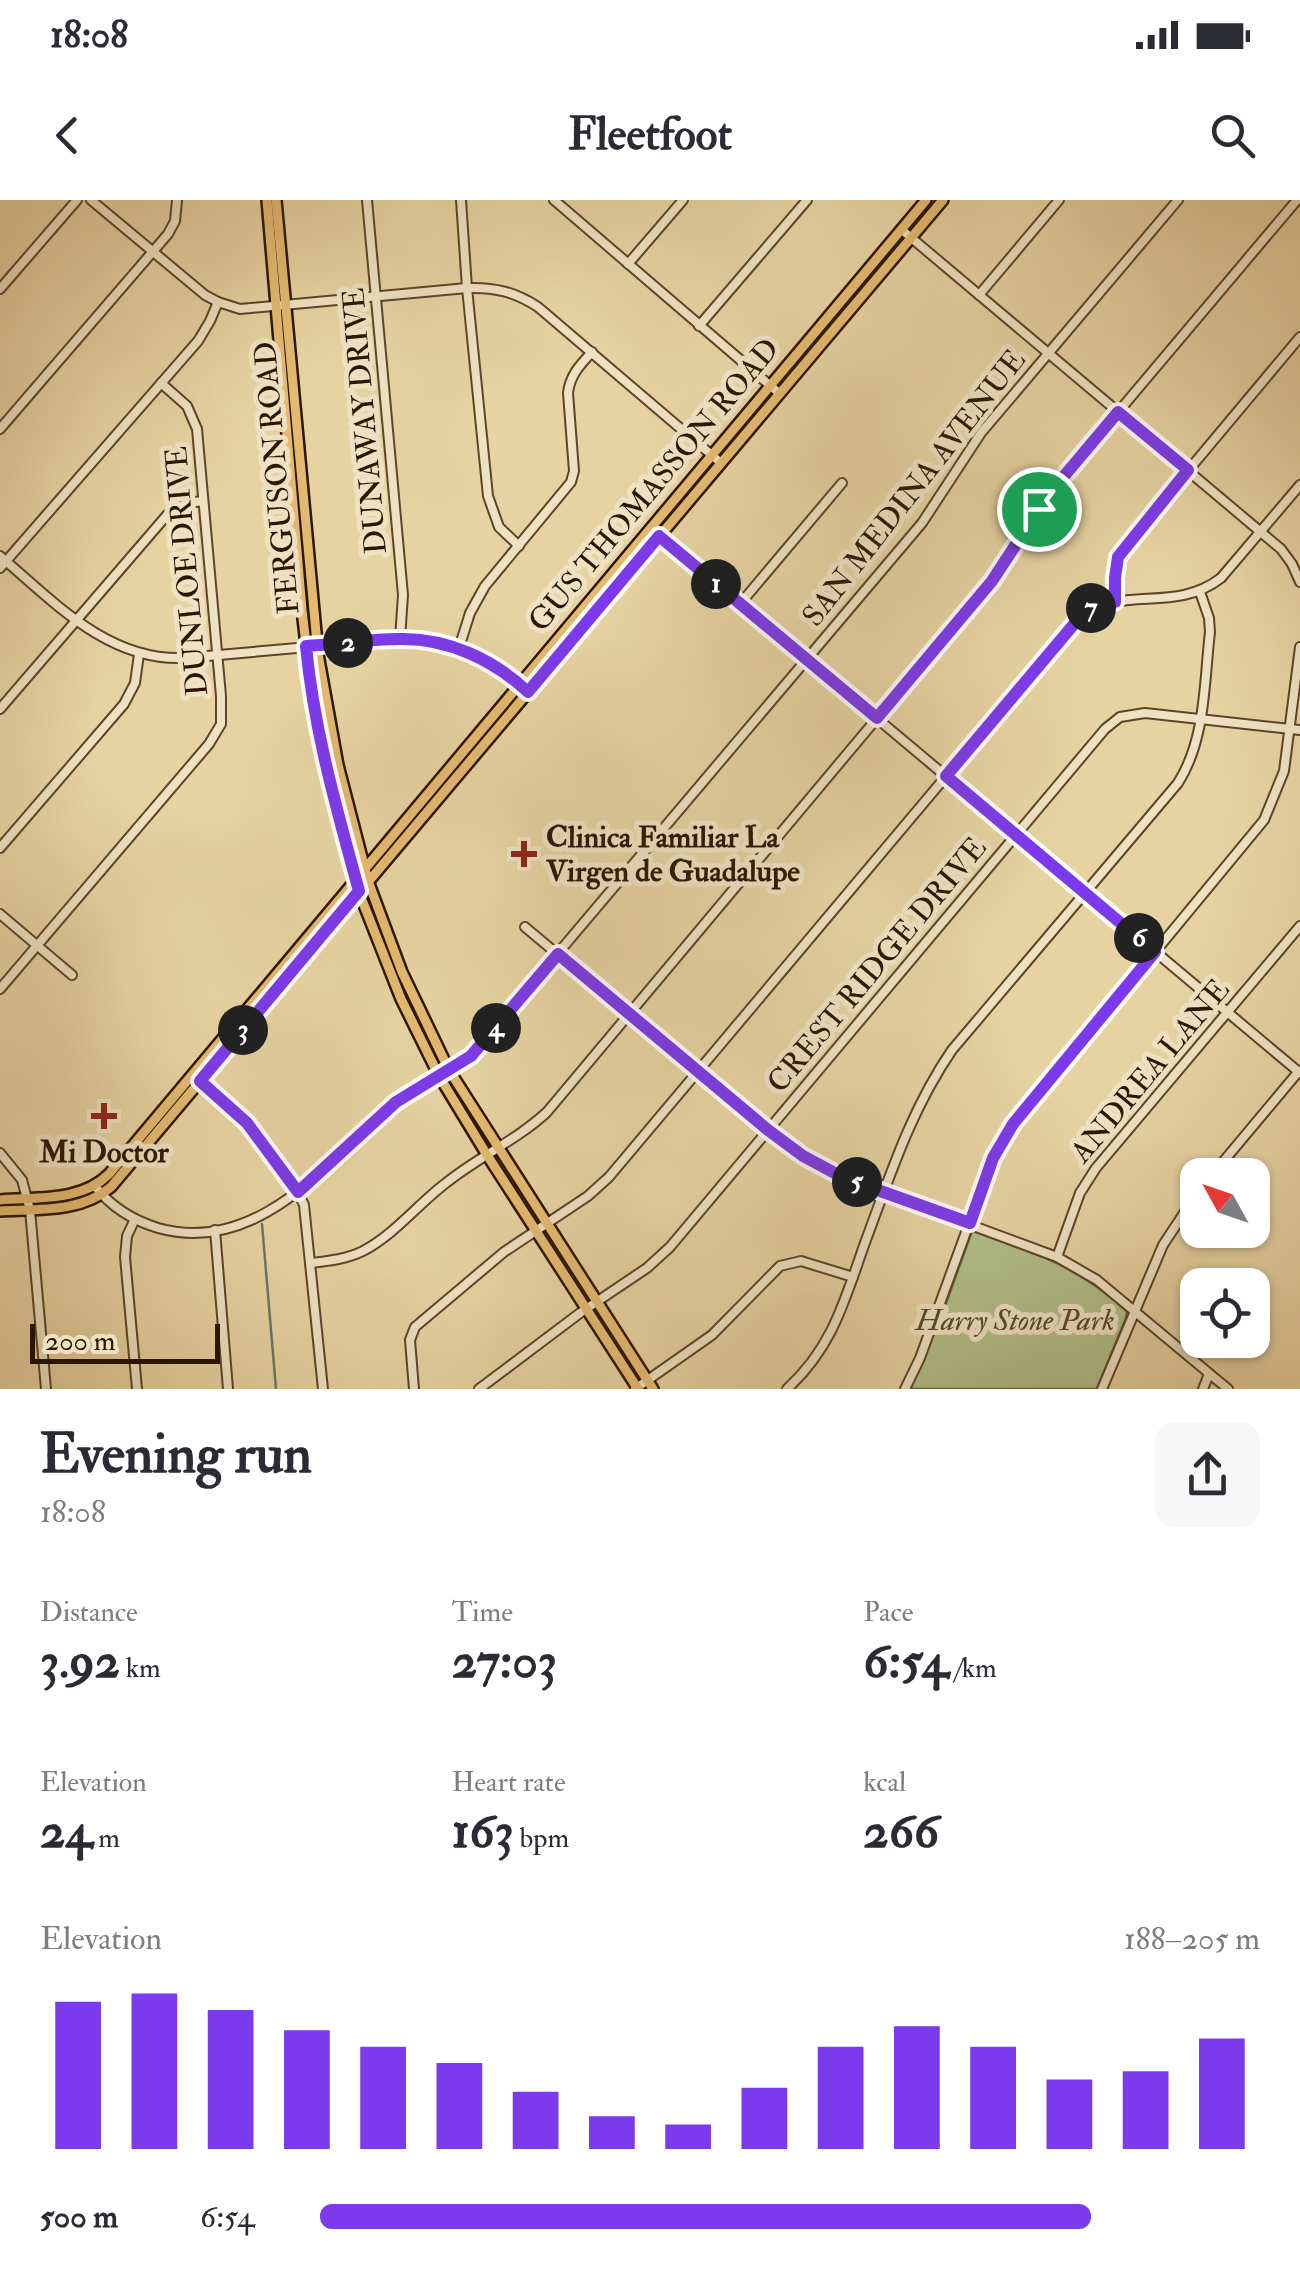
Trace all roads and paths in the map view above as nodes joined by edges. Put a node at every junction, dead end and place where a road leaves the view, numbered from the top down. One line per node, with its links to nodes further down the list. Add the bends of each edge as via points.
1 (76, 200): 21 (street)
2 (90, 200): 18 (street)
3 (177, 200): 18 (street, via 168,234)
4 (267, 200): 26 (main road, FERGUSON ROAD)
5 (276, 200): 26 (main road, FERGUSON ROAD)
6 (367, 200): 23 (street, DUNAWAY DRIVE)
7 (460, 200): 20 (street)
8 (683, 200): 19 (street)
9 (807, 200): 28 (street)
10 (926, 200): 16 (main road, GUS THOMASSON ROAD)
11 (943, 200): 17 (main road, GUS THOMASSON ROAD)
12 (1059, 200): 22 (street)
13 (1178, 200): 31 (street, SAN MEDINA AVENUE)
14 (1297, 200): 35 (street)
15 (558, 201): 19 (street)
16 (902, 230): 17 (street); 24 (main road, GUS THOMASSON ROAD)
17 (911, 238): 22 (street); 27 (main road, GUS THOMASSON ROAD)
18 (153, 252): 25 (street); 36 (street)
19 (628, 264): 28 (street)
20 (467, 288): 23 (street); 30 (street, via 524,298); 46 (street, via 488,496 499,526)
21 (0, 289)
22 (979, 295): 31 (street)
23 (376, 297): 26 (street); 53 (street, DUNAWAY DRIVE, via 403,595)
24 (842, 300): 27 (street); 33 (main road, GUS THOMASSON ROAD)
25 (218, 302): 26 (street, via 240,309); 32 (street, via 198,341)
26 (281, 305): 54 (main road, FERGUSON ROAD)
27 (852, 308): 34 (main road, GUS THOMASSON ROAD)
28 (699, 326): 33 (street)
29 (1300, 337): 39 (street)
30 (592, 352): 37 (street); 46 (street, via 569,382 571,482)
31 (1049, 354): 35 (street); 59 (street, SAN MEDINA AVENUE, via 982,433 922,523)
32 (162, 383): 42 (street, DUNLOE DRIVE, via 194,418); 47 (street)
33 (770, 386): 34 (street); 37 (main road, GUS THOMASSON ROAD)
34 (780, 394): 38 (main road, GUS THOMASSON ROAD)
35 (1118, 412): 39 (street); 63 (street, via 1049,494 992,581)
36 (0, 429)
37 (711, 456): 38 (street); 43 (main road, GUS THOMASSON ROAD)
38 (720, 464): 45 (main road, GUS THOMASSON ROAD)
39 (1188, 470): 44 (street); 50 (street, via 1118,557)
40 (842, 483): 51 (street)
41 (1300, 484): 44 (street)
42 (203, 501): 52 (street, via 167,515); 58 (street, DUNLOE DRIVE)
43 (650, 528): 45 (street); 60 (main road, GUS THOMASSON ROAD)
44 (1260, 532): 48 (street, via 1287,556); 49 (street)
45 (659, 536): 51 (street); 61 (main road, GUS THOMASSON ROAD)
46 (518, 546): 56 (street, via 476,600)
47 (2, 562): 52 (street)
48 (1300, 582)
49 (1200, 592): 50 (street); 64 (street, via 1210,632)
50 (1115, 602): 67 (street, via 1080,617)
51 (740, 604): 59 (street)
52 (77, 620): 57 (street); 62 (street)
53 (400, 638): 54 (street); 56 (street)
54 (312, 646): 58 (street); 72 (main road, FERGUSON ROAD); 73 (main road, FERGUSON ROAD, via 312,697)
55 (1300, 647): 65 (street)
56 (458, 648): 60 (street)
57 (139, 654): 58 (street); 71 (street, via 136,683 124,704)
58 (217, 655): 80 (street, DUNLOE DRIVE, via 222,713 216,735)
59 (807, 659): 63 (street); 82 (street, SAN MEDINA AVENUE)
60 (519, 684): 61 (main road); 66 (main road, GUS THOMASSON ROAD)
61 (528, 692): 66 (main road, GUS THOMASSON ROAD)
62 (0, 709)
63 (877, 718): 67 (street); 87 (street)
64 (1200, 720): 65 (street, CREST RIDGE DRIVE); 70 (street, CREST RIDGE DRIVE, via 1120,717); 76 (street, via 1190,765)
65 (1295, 729): 81 (street, via 1264,820)
66 (463, 760): 68 (main road, GUS THOMASSON ROAD); 69 (main road, GUS THOMASSON ROAD)
67 (946, 776): 70 (street); 88 (street)
68 (412, 812): 69 (main road); 72 (main road, GUS THOMASSON ROAD)
69 (416, 825): 74 (main road, GUS THOMASSON ROAD)
70 (1016, 835): 76 (street); 92 (street, CREST RIDGE DRIVE)
71 (0, 848)
72 (364, 869): 73 (main road, GUS THOMASSON ROAD); 74 (main road, FERGUSON ROAD)
73 (356, 880): 75 (main road, FERGUSON ROAD); 85 (main road, GUS THOMASSON ROAD)
74 (368, 881): 75 (main road, GUS THOMASSON ROAD); 90 (main road, FERGUSON ROAD)
75 (359, 891): 85 (main road, GUS THOMASSON ROAD); 90 (main road, FERGUSON ROAD, via 401,1000)
76 (1085, 893): 81 (street); 99 (street, via 938,1070)
77 (0, 914): 80 (street)
78 (1300, 926): 86 (street, ANDREA LANE)
79 (525, 927): 82 (street)
80 (37, 945): 83 (street); 84 (street, DUNLOE DRIVE)
81 (1155, 952): 86 (street); 106 (street, via 1013,1124)
82 (558, 954): 87 (street); 90 (street, SAN MEDINA AVENUE, via 481,1046)
83 (72, 975)
84 (0, 988)
85 (268, 992): 91 (main road, GUS THOMASSON ROAD)
86 (1228, 1012): 89 (street); 110 (street, ANDREA LANE, via 1087,1180)
87 (628, 1013): 88 (street); 93 (street, via 547,1112)
88 (698, 1071): 92 (street); 107 (street, via 602,1184)
89 (1299, 1071): 96 (street)
90 (444, 1073): 93 (main road, FERGUSON ROAD); 95 (main road, FERGUSON ROAD); 98 (street, SAN MEDINA AVENUE, via 396,1102)
91 (197, 1078): 97 (main road, GUS THOMASSON ROAD); 98 (street, via 247,1123)
92 (768, 1130): 99 (street, via 821,1167); 113 (street, CREST RIDGE DRIVE, via 660,1258)
93 (497, 1148): 95 (street); 107 (main road, FERGUSON ROAD)
94 (0, 1153): 100 (street)
95 (487, 1154): 109 (main road, FERGUSON ROAD); 111 (street, via 364,1250)
96 (1226, 1158)
97 (98, 1190): 100 (main road); 102 (main road, via 74,1206); 104 (street, SAN MEDINA AVENUE)
98 (298, 1192): 108 (street, SAN MEDINA AVENUE, via 259,1216); 111 (street)
99 (885, 1192): 106 (street); 112 (street)
100 (28, 1198): 101 (main road); 102 (street)
101 (0, 1200)
102 (30, 1210): 103 (main road); 118 (street)
103 (0, 1211)
104 (135, 1219): 108 (street, SAN MEDINA AVENUE, via 171,1231); 119 (street, via 125,1257)
105 (1180, 1219): 115 (street)
106 (970, 1223): 110 (street); 126 (street)
107 (546, 1224): 109 (street); 113 (main road, FERGUSON ROAD)
108 (215, 1230): 120 (street)
109 (536, 1230): 114 (main road, FERGUSON ROAD); 122 (street, via 416,1327 410,1340)
110 (1057, 1257): 115 (street)
111 (310, 1263): 121 (street)
112 (853, 1277): 117 (street, via 801,1260 780,1266 712,1336); 125 (street, via 830,1337)
113 (596, 1301): 114 (street, CREST RIDGE DRIVE); 117 (main road, FERGUSON ROAD)
114 (587, 1308): 123 (street, CREST RIDGE DRIVE); 124 (main road, FERGUSON ROAD)
115 (1135, 1312): 116 (street); 127 (street)
116 (1209, 1374): 128 (street); 129 (street)
117 (650, 1385): 124 (street)
118 (46, 1389)
119 (137, 1389)
120 (228, 1389)
121 (322, 1389)
122 (414, 1389)
123 (479, 1389)
124 (637, 1389)
125 (787, 1389)
126 (905, 1389)
127 (1102, 1389)
128 (1202, 1389)
129 (1228, 1389)

